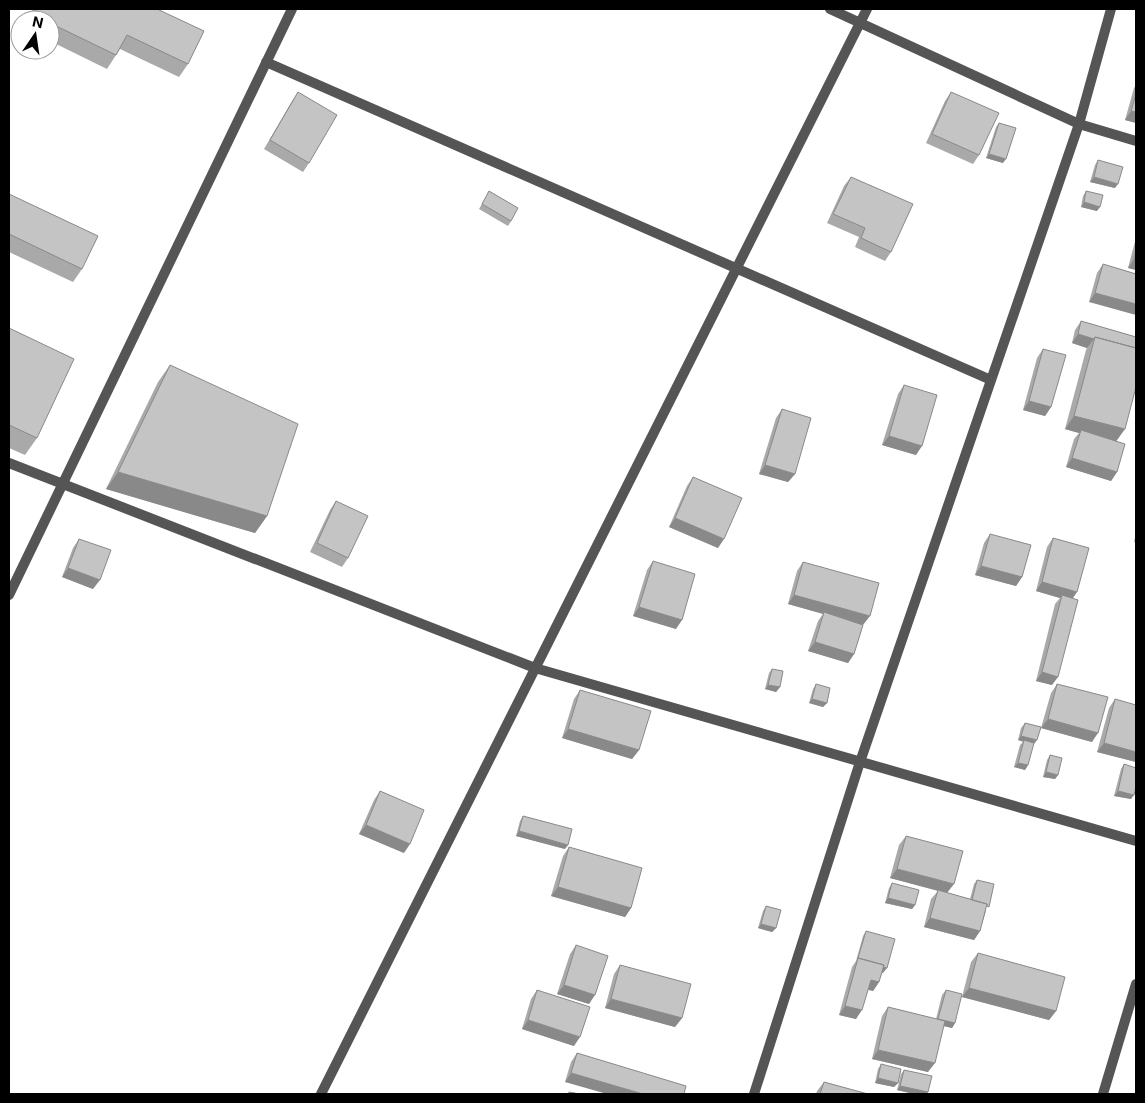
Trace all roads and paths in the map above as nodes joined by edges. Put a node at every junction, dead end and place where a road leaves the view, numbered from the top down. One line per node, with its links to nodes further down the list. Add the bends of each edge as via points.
1 (292, 9): 6 (street)
2 (830, 9): 5 (street)
3 (867, 9): 5 (street)
4 (1111, 9): 7 (street)
5 (860, 23): 7 (street); 9 (street)
6 (266, 62): 9 (street); 12 (street)
7 (1079, 124): 8 (street); 10 (street)
8 (1136, 141)
9 (736, 268): 10 (street); 14 (street)
10 (991, 380): 15 (street)
11 (9, 463): 12 (street)
12 (62, 484): 13 (street); 14 (street)
13 (9, 595)
14 (535, 668): 15 (street); 18 (street)
15 (860, 762): 16 (street); 19 (street)
16 (1136, 841)
17 (1136, 984): 20 (street)
18 (321, 1094)
19 (754, 1094)
20 (1103, 1094)

